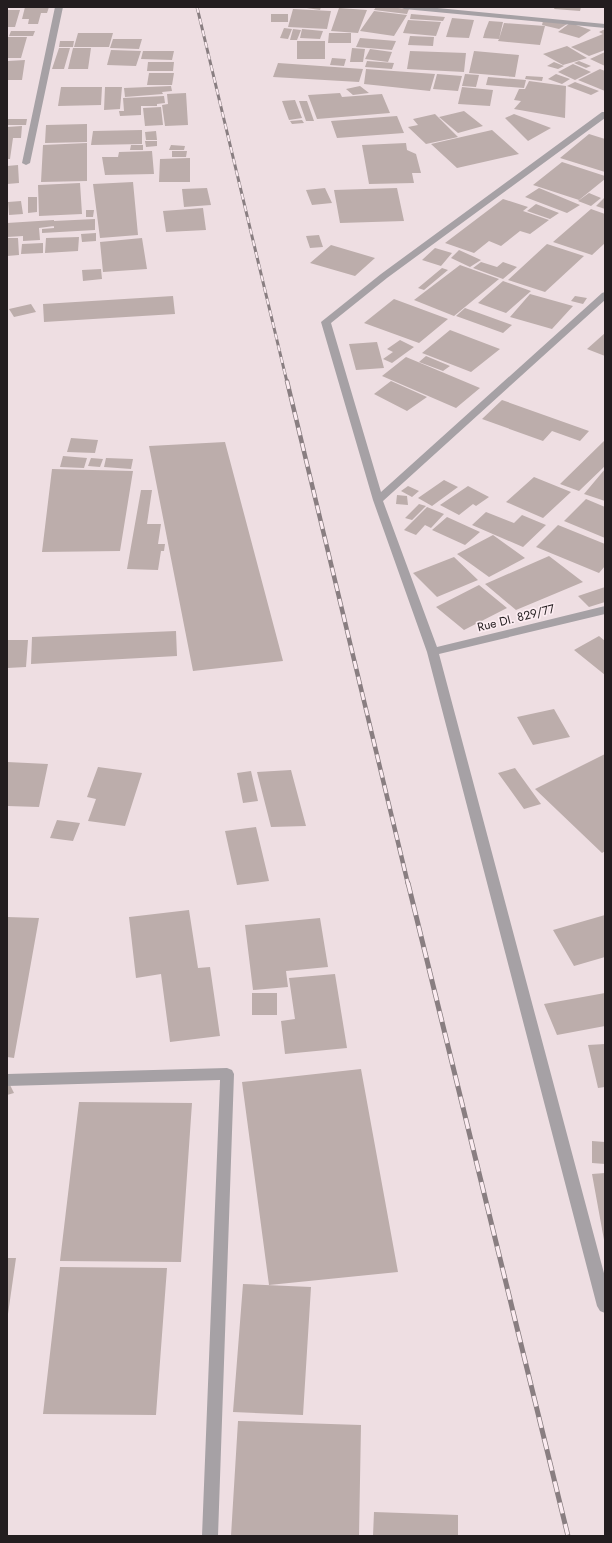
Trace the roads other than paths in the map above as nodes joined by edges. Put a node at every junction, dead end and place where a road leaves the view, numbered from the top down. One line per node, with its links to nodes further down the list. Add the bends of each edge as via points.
1 (59, 7): 5 (street)
2 (404, 7): 3 (street)
3 (605, 26)
4 (605, 114): 7 (street, via 384,276 326,322)
5 (26, 163)
6 (605, 295): 7 (street)
7 (378, 500): 9 (street)
8 (605, 610): 9 (street, Rue DI. 829/77)
9 (433, 652): 11 (street)
10 (7, 1080): 12 (street, via 227,1074)
11 (605, 1306)
12 (210, 1536)

